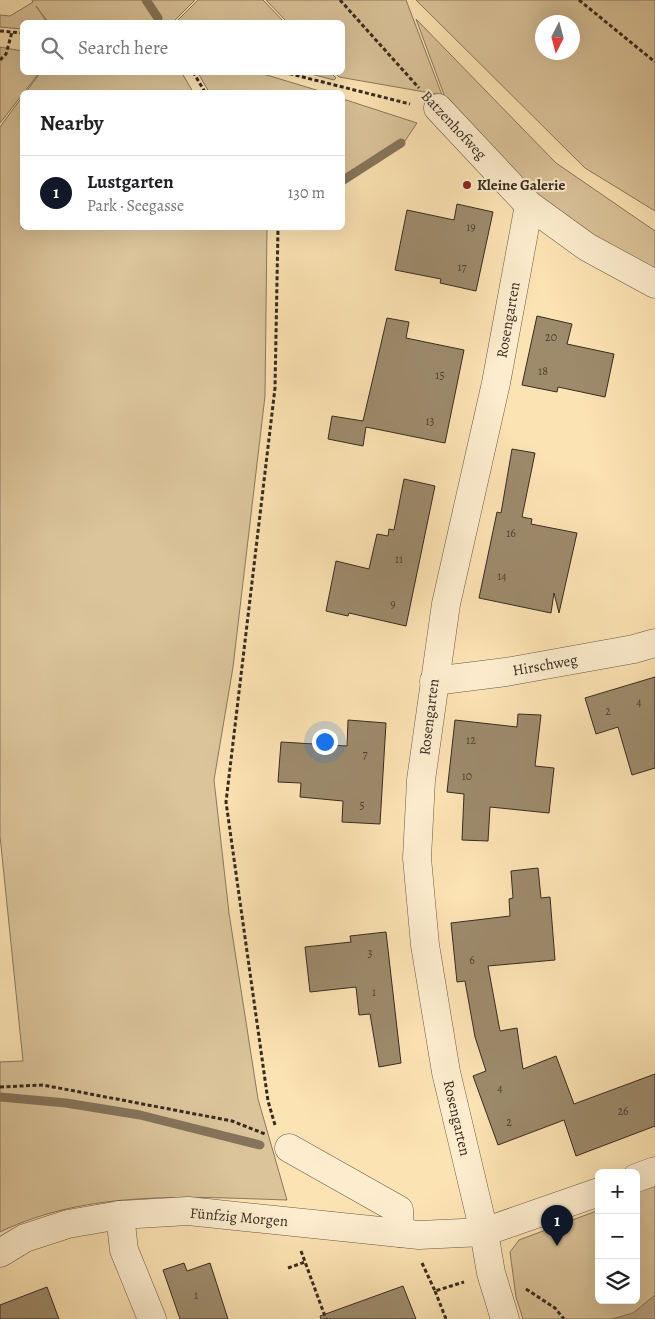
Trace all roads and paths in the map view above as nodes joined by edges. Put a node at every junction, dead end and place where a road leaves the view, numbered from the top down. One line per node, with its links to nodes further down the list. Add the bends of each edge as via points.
1 (340, 0): 11 (path, Batzenhofweg)
2 (579, 0): 7 (path)
3 (0, 31): 4 (path)
4 (12, 32): 5 (path); 6 (path, via 6,54)
5 (20, 33)
6 (0, 60)
7 (655, 62)
8 (195, 75): 10 (path)
9 (294, 75): 11 (path, via 397,102)
10 (204, 90)
11 (438, 108): 12 (street, Batzenhofweg)
12 (529, 205): 14 (street, Batzenhofweg, via 587,247); 16 (street, Rosengarten, via 496,383 446,604)
13 (278, 230): 18 (path, via 276,388 226,802 268,1101)
14 (655, 284)
15 (655, 643): 16 (street, Hirschweg, via 634,650 506,672)
16 (434, 680): 23 (street, Rosengarten, via 421,780 417,858 425,945 446,1072)
17 (0, 1087): 18 (path, via 43,1085 222,1119 256,1129)
18 (285, 1145): 24 (street, via 399,1210)
19 (655, 1171): 20 (street)
20 (640, 1177)
21 (595, 1193): 23 (street, Fünfzig Morgen)
22 (120, 1215): 24 (street, Fünfzig Morgen, via 188,1211); 26 (street, Fünfzig Morgen, via 68,1224 25,1238); 32 (street, via 124,1250)
23 (484, 1232): 24 (street, Fünfzig Morgen); 29 (street, Rosengarten)
24 (410, 1234): 30 (path)
25 (309, 1249): 27 (path, via 300,1248)
26 (0, 1252)
27 (305, 1262): 28 (path); 33 (path)
28 (288, 1268)
29 (491, 1273): 30 (path); 35 (street, Rosengarten)
30 (435, 1291): 34 (path)
31 (542, 1299): 36 (path)
32 (152, 1319)
33 (326, 1319)
34 (446, 1319)
35 (505, 1319)
36 (564, 1319)

